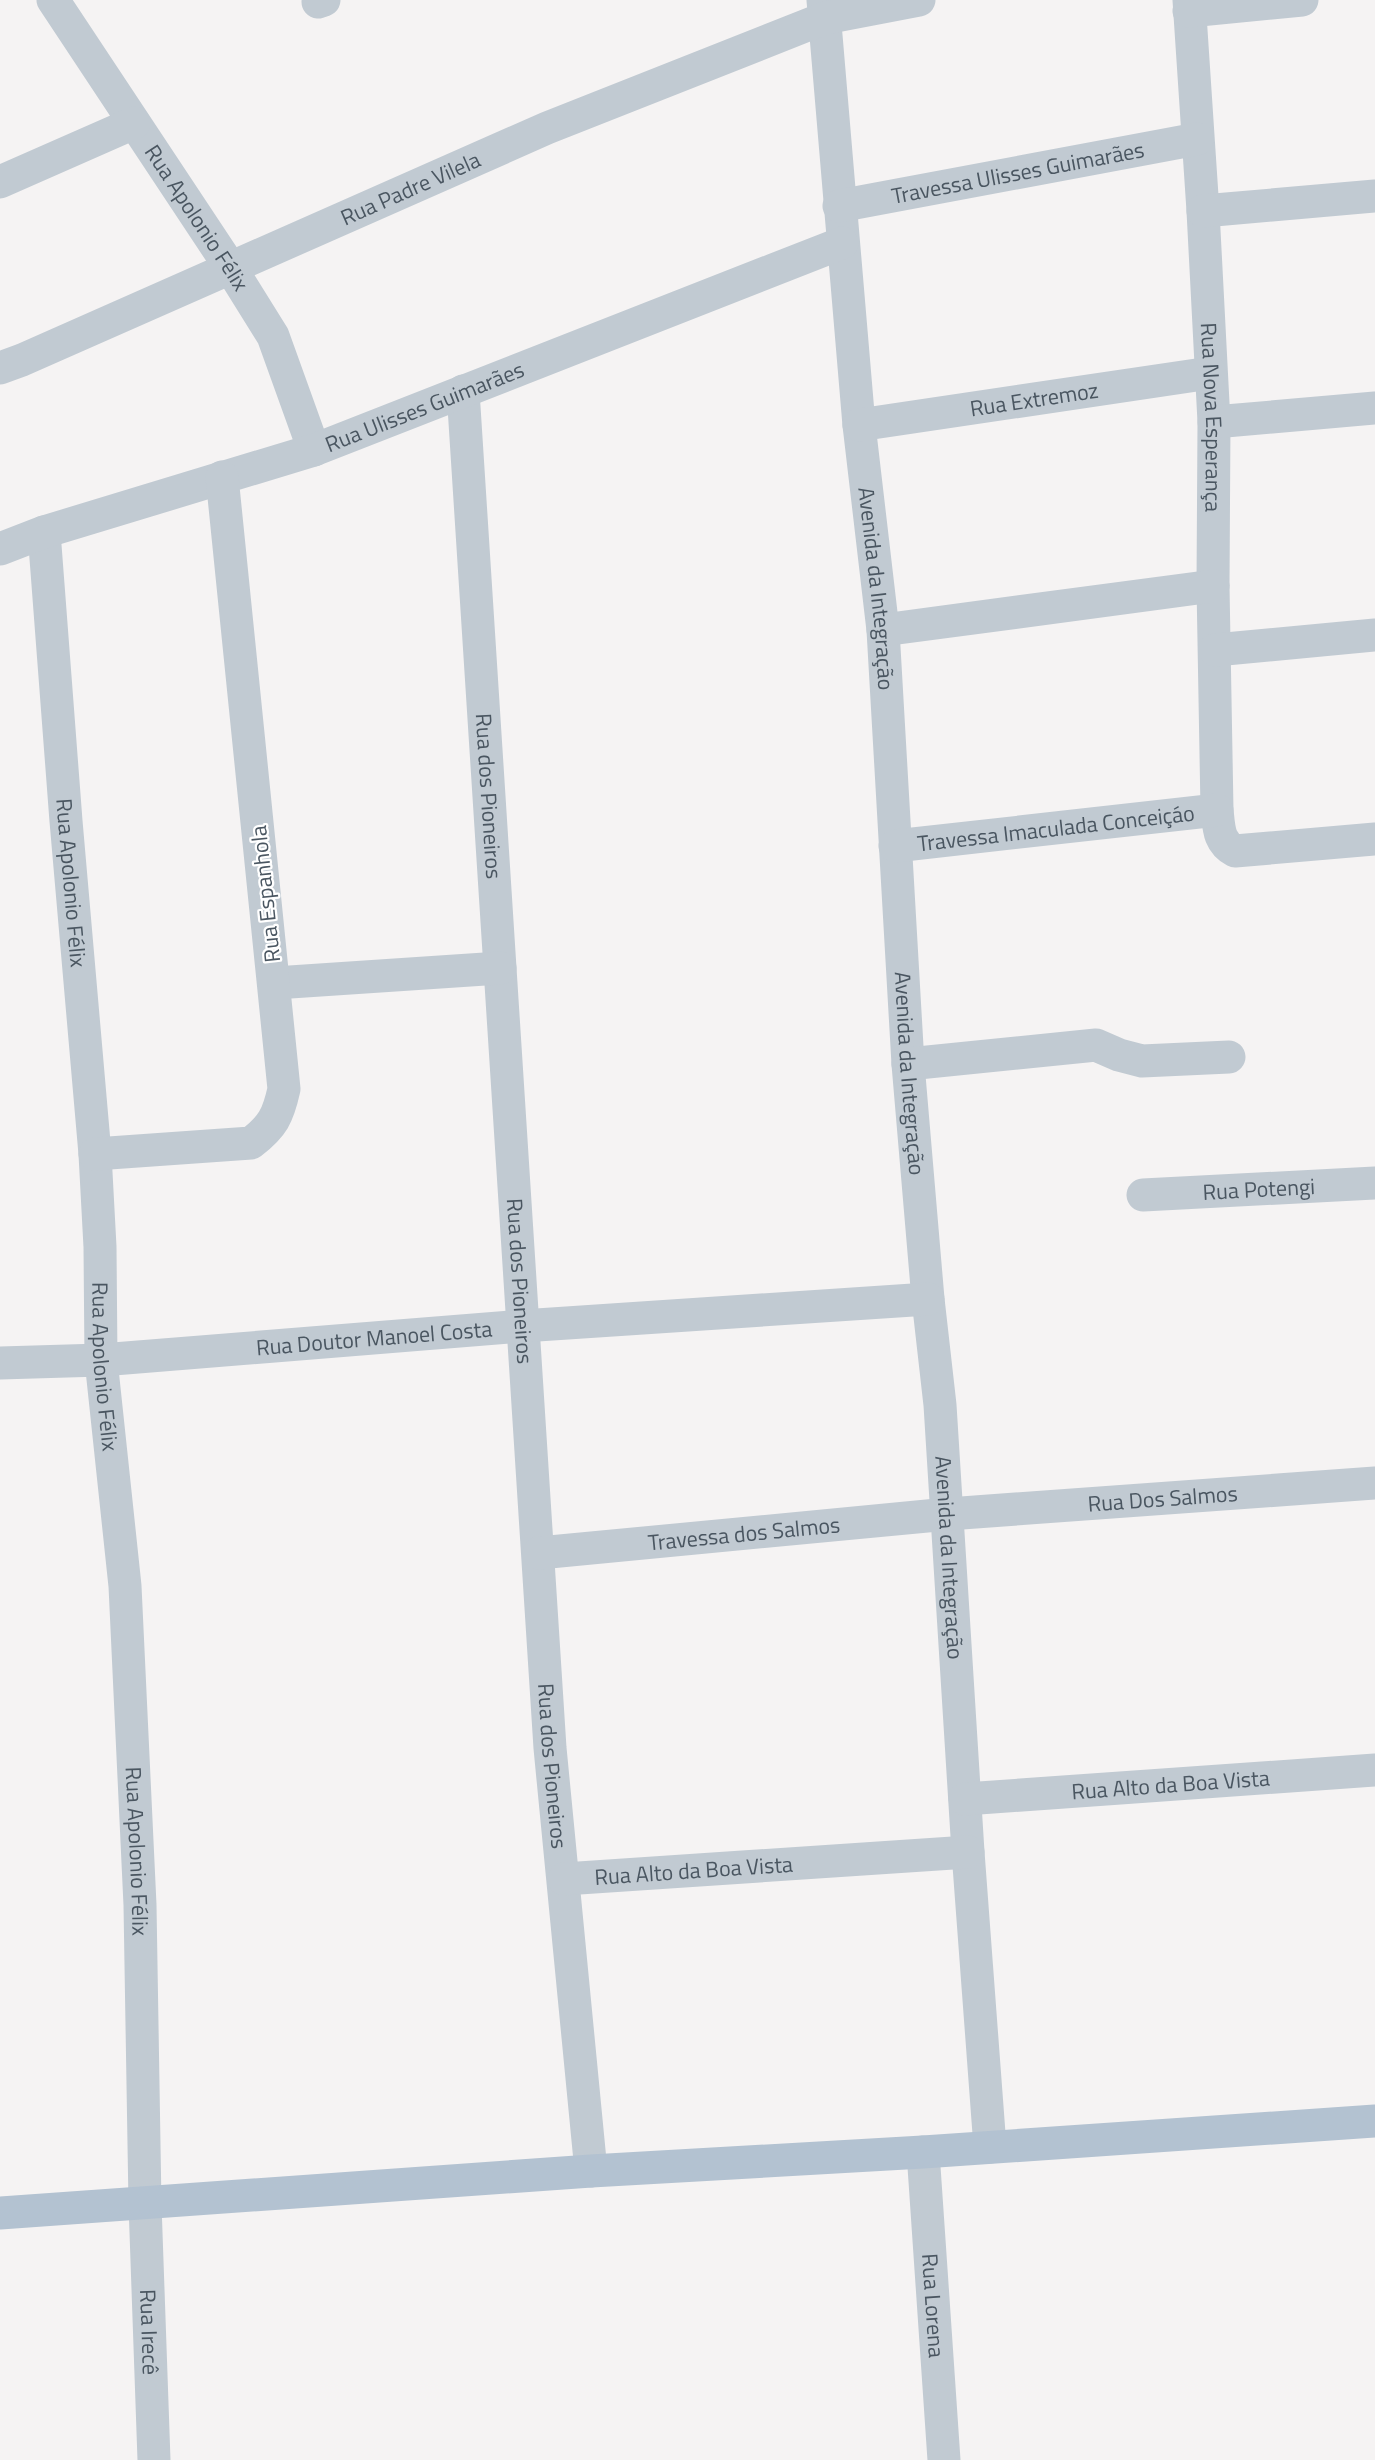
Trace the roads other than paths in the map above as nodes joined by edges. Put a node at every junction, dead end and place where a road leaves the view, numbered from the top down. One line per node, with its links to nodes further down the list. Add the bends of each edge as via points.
1 (53, 0): 6 (street, Rua Apolonio Félix)
2 (919, 0): 5 (street, Rua Padre Vilela)
3 (1302, 0): 4 (street)
4 (1189, 6): 7 (street, Rua Nova Esperança)
5 (824, 9): 10 (street, Avenida da Integração); 13 (street, Rua Padre Vilela)
6 (134, 123): 8 (street); 13 (street, Rua Apolonio Félix)
7 (1197, 140): 10 (street, Travessa Ulisses Guimarães); 11 (street, Rua Nova Esperança)
8 (0, 182)
9 (1375, 196): 11 (street)
10 (839, 206): 12 (street, Avenida da Integração)
11 (1203, 211): 15 (street, Rua Nova Esperança)
12 (842, 243): 16 (street, Rua Ulisses Guimarães); 19 (street, Avenida da Integração)
13 (230, 267): 14 (street, Rua Padre Vilela); 20 (street, Rua Apolonio Félix, via 273,336)
14 (0, 368)
15 (1210, 373): 18 (street, Rua Nova Esperança); 19 (street, Rua Extremoz)
16 (463, 391): 20 (street, Rua Ulisses Guimarães); 31 (street, Rua dos Pioneiros)
17 (1375, 408): 18 (street)
18 (1214, 422): 24 (street, Rua Nova Esperança)
19 (859, 425): 25 (street, Avenida da Integração)
20 (314, 450): 21 (street, Rua Ulisses Guimarães)
21 (222, 477): 22 (street, Rua Ulisses Guimarães); 32 (street, Rua Espanhola)
22 (44, 532): 23 (street, Rua Ulisses Guimarães); 35 (street, Rua Apolonio Félix)
23 (0, 549)
24 (1213, 586): 25 (street); 27 (street, Rua Nova Esperança)
25 (883, 630): 30 (street, Avenida da Integração)
26 (1375, 635): 27 (street)
27 (1215, 650): 28 (street, Rua Nova Esperança)
28 (1218, 823): 29 (street, via 1226,846 1235,851); 30 (street, Travessa Imaculada Conceiçáo)
29 (1375, 839)
30 (896, 846): 34 (street, Avenida da Integração)
31 (500, 968): 32 (street); 39 (street, Rua dos Pioneiros)
32 (275, 983): 35 (street, Rua Espanhola, via 284,1089 279,1112 268,1130 251,1143)
33 (1229, 1057): 34 (street, via 1142,1061 1096,1045)
34 (908, 1064): 38 (street, Avenida da Integração)
35 (95, 1154): 40 (street, Rua Apolonio Félix)
36 (1375, 1183): 37 (street, Rua Potengi)
37 (1143, 1195)
38 (928, 1299): 39 (street, Rua Doutor Manoel Costa); 43 (street, Avenida da Integração)
39 (522, 1326): 40 (street, Rua Doutor Manoel Costa); 44 (street, Rua dos Pioneiros)
40 (100, 1360): 41 (street, Rua Doutor Manoel Costa); 53 (street, Rua Apolonio Félix, via 125,1587 140,1905)
41 (0, 1363)
42 (1375, 1483): 43 (street, Rua Dos Salmos)
43 (948, 1514): 44 (street, Travessa dos Salmos); 46 (street, Avenida da Integração)
44 (539, 1553): 48 (street, Rua dos Pioneiros, via 550,1748)
45 (1375, 1770): 46 (street, Rua Alto da Boa Vista)
46 (965, 1799): 47 (street, Avenida da Integração)
47 (968, 1852): 48 (street, Rua Alto da Boa Vista); 50 (street, Avenida da Integração)
48 (564, 1879): 52 (street, Rua dos Pioneiros)
49 (1375, 2121): 50 (main road)
50 (990, 2147): 51 (main road)
51 (923, 2152): 52 (main road); 56 (street, Rua Lorena)
52 (591, 2171): 53 (main road)
53 (145, 2204): 54 (main road); 55 (street, Rua Irecê)
54 (0, 2213)
55 (154, 2460)
56 (944, 2460)

